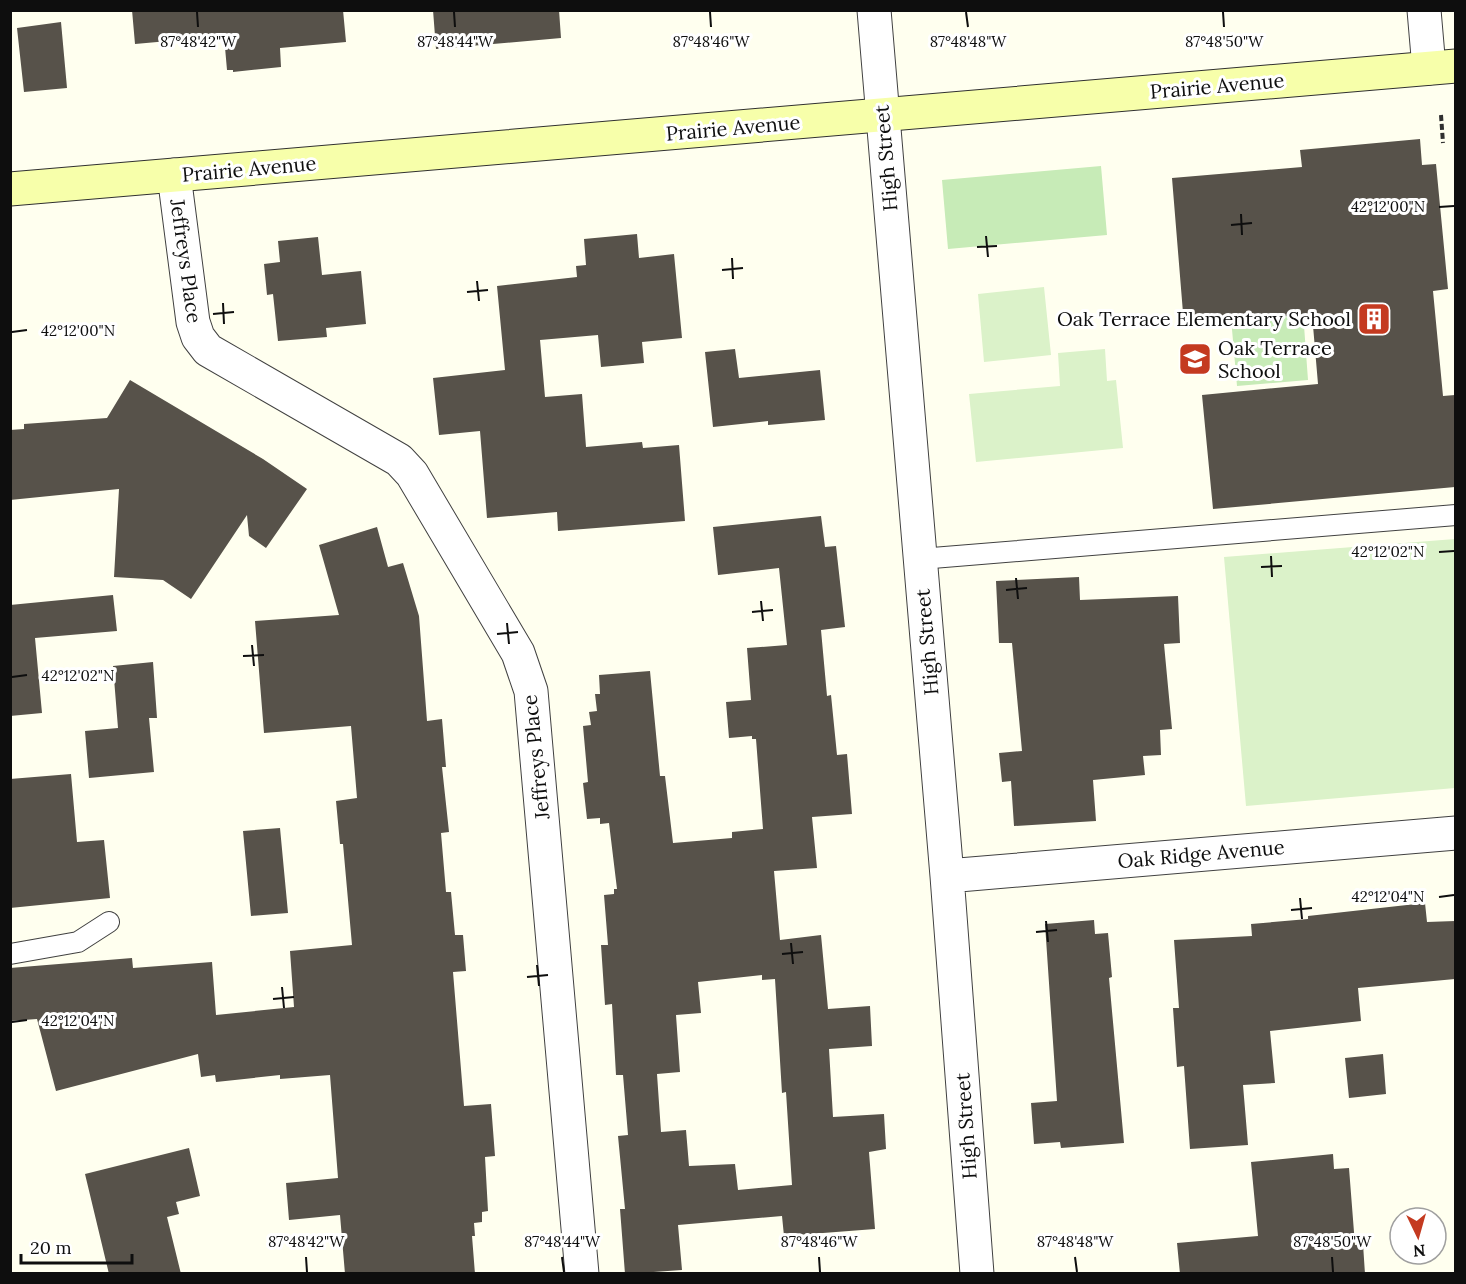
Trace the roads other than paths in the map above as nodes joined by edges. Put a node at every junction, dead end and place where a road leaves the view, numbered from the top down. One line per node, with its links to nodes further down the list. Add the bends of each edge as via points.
1 (874, 10): 4 (street, High Street)
2 (1424, 10): 3 (street)
3 (1442, 67): 4 (main road, Prairie Avenue)
4 (882, 115): 5 (main road, Prairie Avenue); 8 (street, High Street)
5 (174, 175): 6 (main road, Prairie Avenue); 13 (street, Jeffreys Place, via 198,337 208,350 399,460 412,474 518,653 531,691)
6 (10, 189)
7 (1455, 515): 8 (lane)
8 (920, 559): 10 (street, High Street)
9 (1455, 833): 10 (street, Oak Ridge Avenue)
10 (947, 876): 14 (street, High Street)
11 (109, 922): 12 (lane, via 78,942)
12 (10, 954)
13 (582, 1274)
14 (977, 1274)

